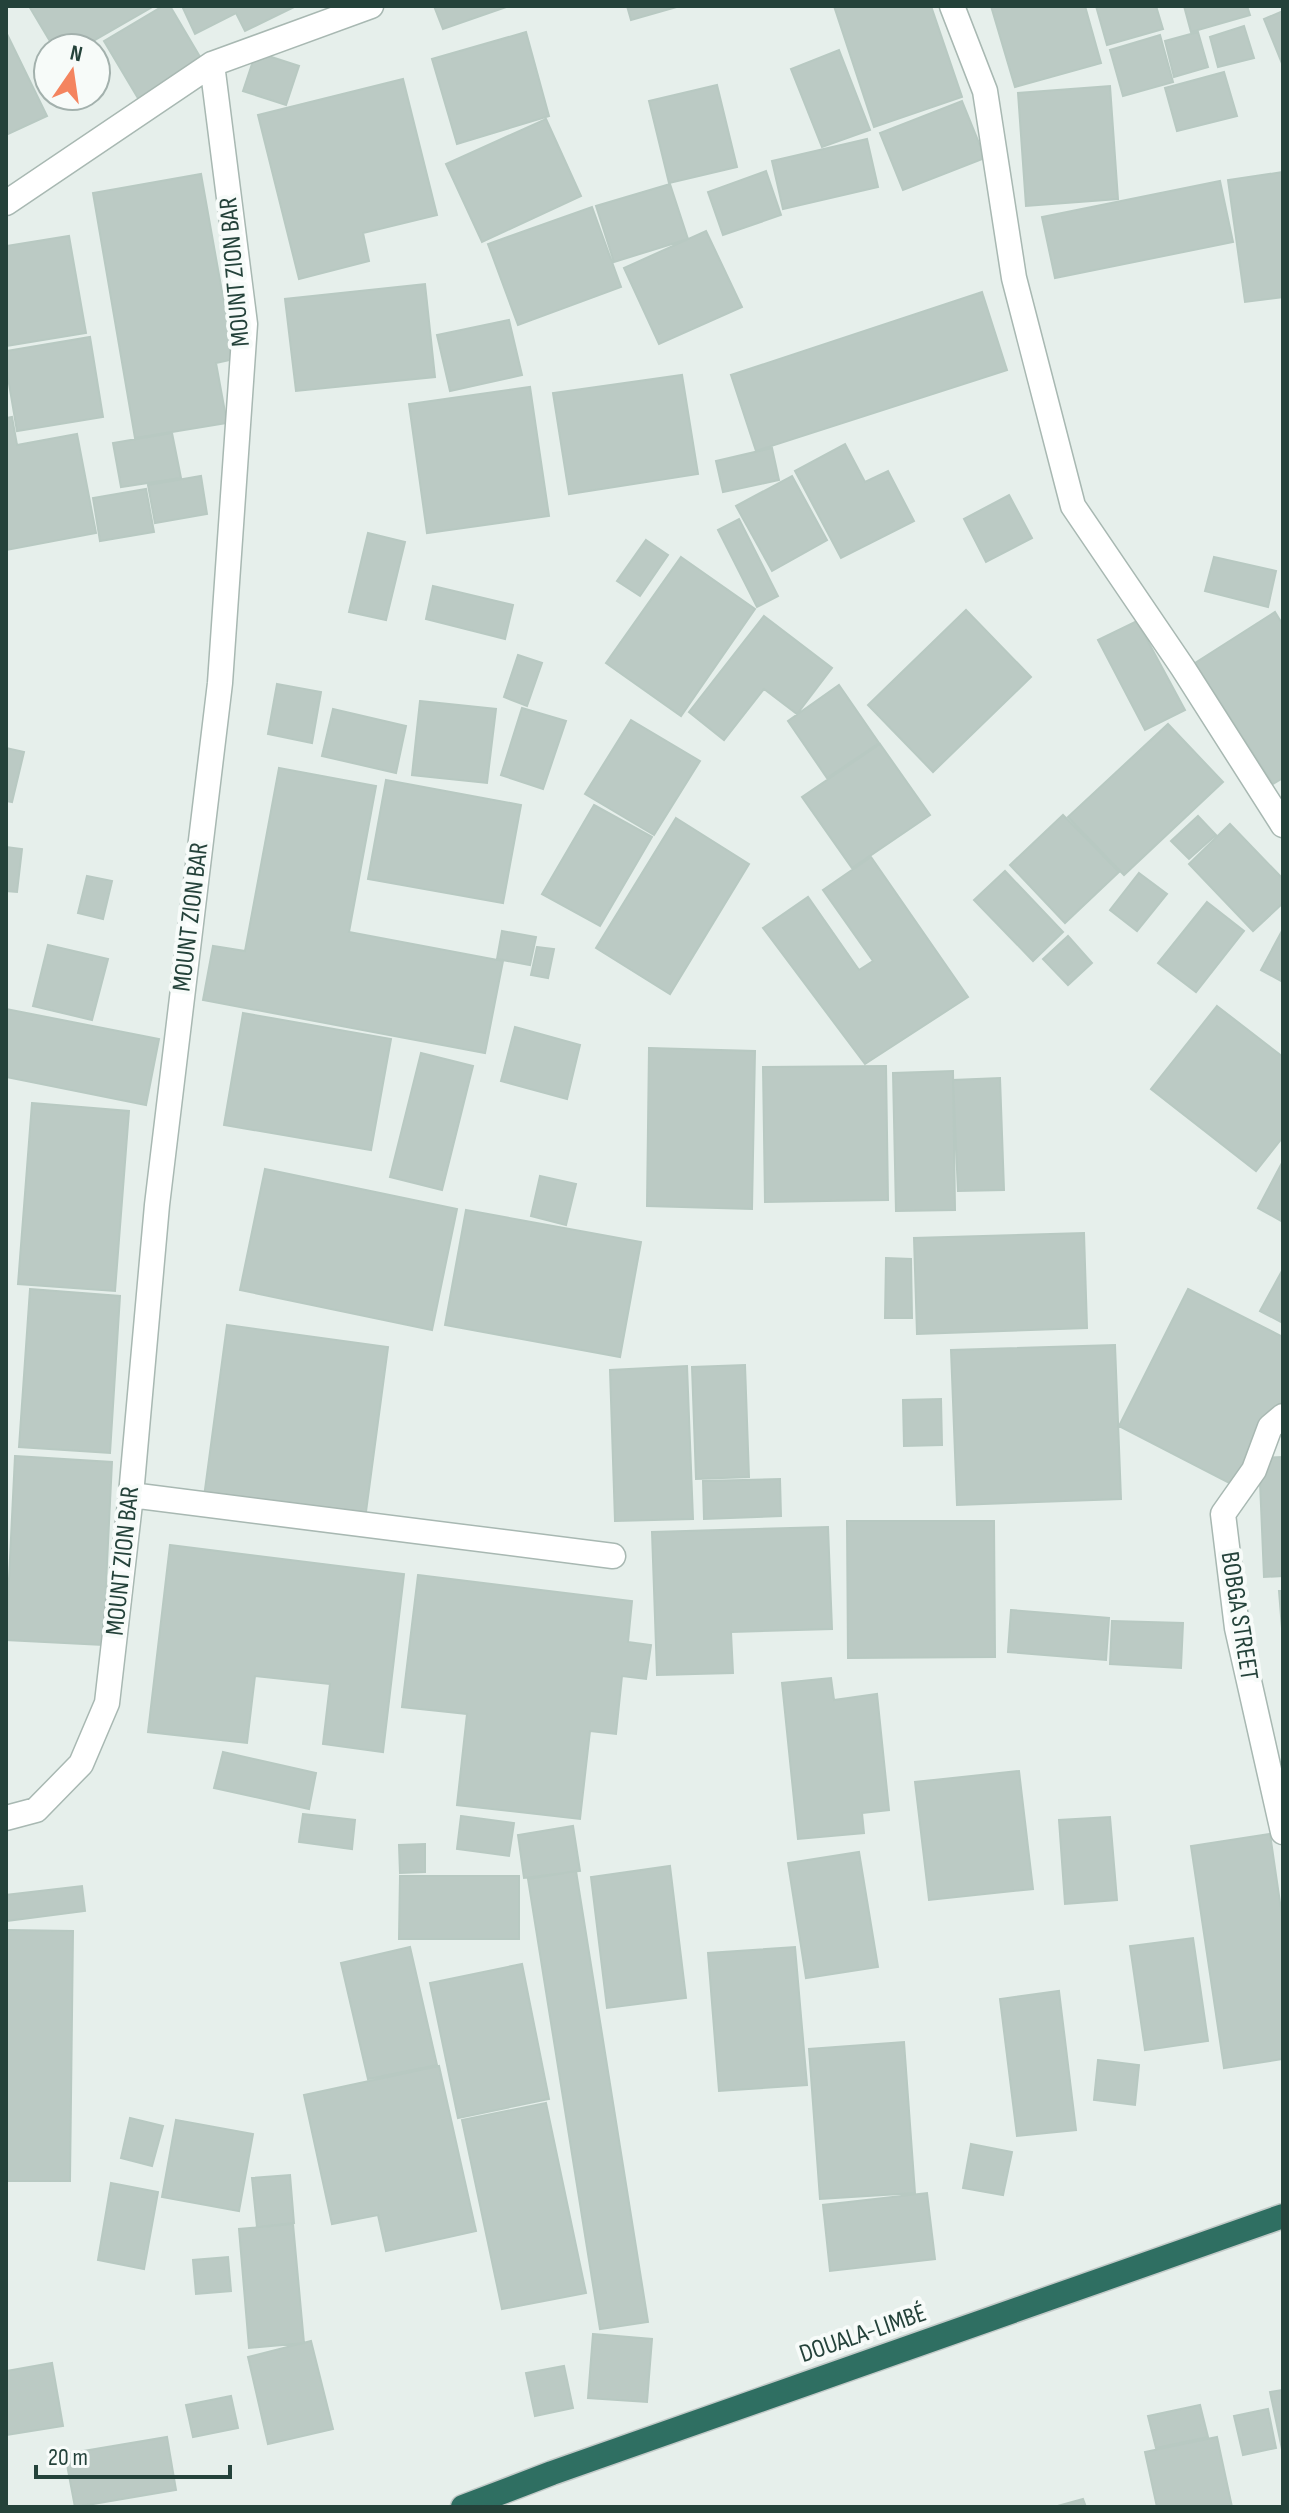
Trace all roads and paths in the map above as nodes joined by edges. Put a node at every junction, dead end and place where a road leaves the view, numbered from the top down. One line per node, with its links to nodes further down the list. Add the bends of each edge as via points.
1 (371, 6): 3 (street)
2 (952, 6): 5 (street, via 985,91 1014,278 1073,506)
3 (212, 64): 4 (street); 7 (street, MOUNT ZION BAR, via 245,324 220,683 157,1205)
4 (6, 203)
5 (1283, 825)
6 (1283, 1416): 10 (street, BOBGA STREET, via 1270,1427 1254,1470 1223,1514 1237,1628)
7 (131, 1495): 8 (street); 9 (street, MOUNT ZION BAR, via 107,1703 81,1764 36,1810)
8 (613, 1556)
9 (6, 1818)
10 (1283, 1832)
11 (1283, 2216): 12 (highway, DOUALA-LIMBÉ)
12 (463, 2507)

